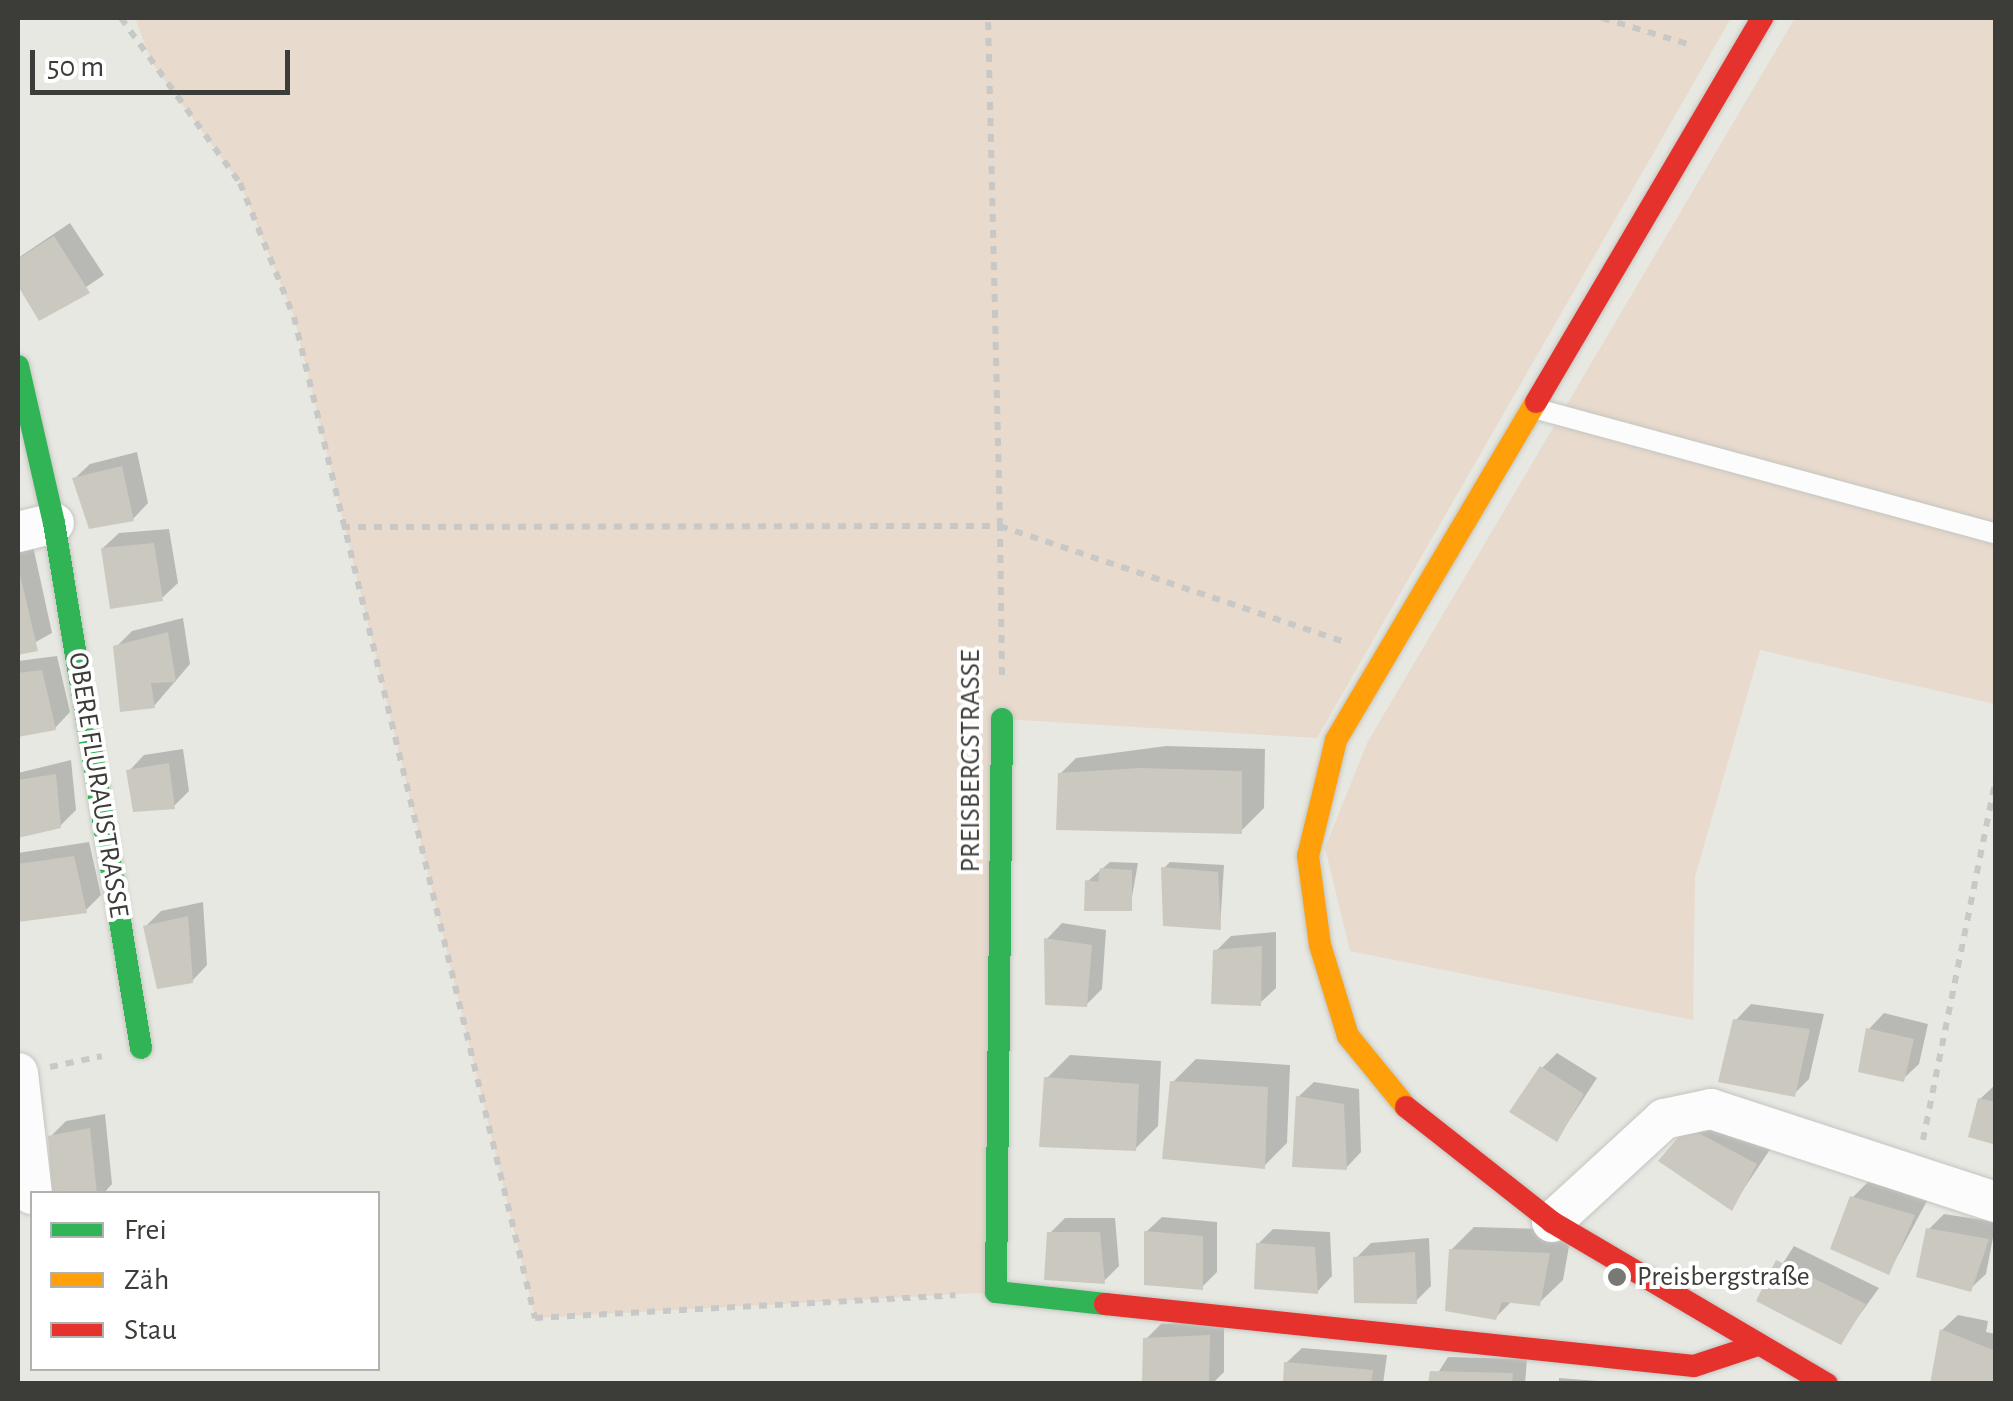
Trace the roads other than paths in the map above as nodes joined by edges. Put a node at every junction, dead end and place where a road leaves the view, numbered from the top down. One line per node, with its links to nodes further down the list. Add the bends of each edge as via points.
1 (1762, 18): 3 (street, via 1743,62)
2 (18, 366): 4 (street, OBERE FLURAUSTRASSE)
3 (1530, 407): 5 (lane); 11 (street, via 1336,740 1308,856 1320,945 1348,1036 1393,1096)
4 (36, 528): 7 (street, OBERE FLURAUSTRASSE)
5 (1996, 534)
6 (1002, 719): 12 (street, PREISBERGSTRASSE, via 996,1292 1694,1366)
7 (141, 1048)
8 (19, 1073): 9 (street)
9 (32, 1191)
10 (1996, 1202): 11 (street, via 1748,1117 1687,1111 1664,1120)
11 (1552, 1222): 12 (street)
12 (1758, 1345): 13 (street)
13 (1827, 1384)

